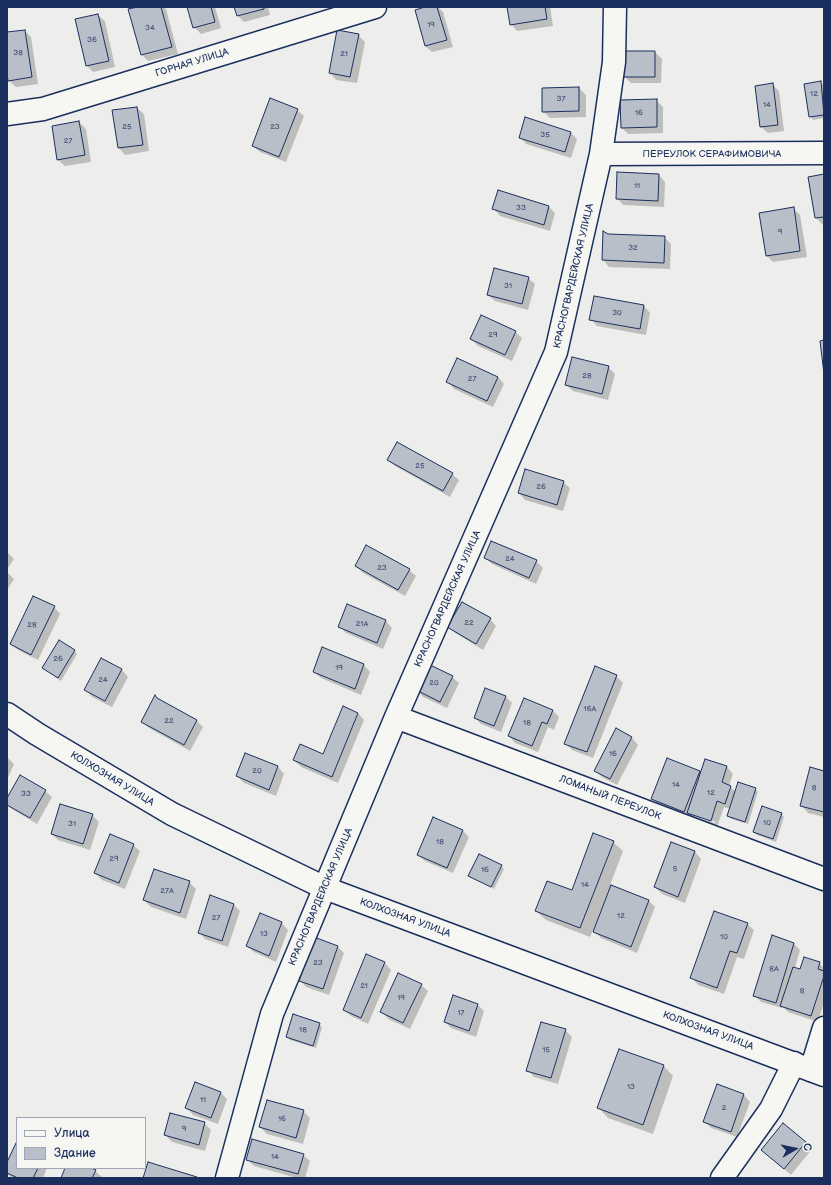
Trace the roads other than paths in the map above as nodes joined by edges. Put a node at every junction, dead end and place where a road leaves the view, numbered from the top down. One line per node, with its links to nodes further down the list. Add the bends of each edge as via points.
1 (375, 7): 3 (street, ГОРНАЯ УЛИЦА, via 43,109)
2 (615, 7): 5 (street, КРАСНОГВАРДЕЙСКАЯ УЛИЦА, via 614,62)
3 (7, 114)
4 (824, 153): 5 (street, ПЕРЕУЛОК СЕРАФИМОВИЧА)
5 (601, 154): 7 (street, КРАСНОГВАРДЕЙСКАЯ УЛИЦА, via 556,352)
6 (7, 714): 9 (street, КОЛХОЗНАЯ УЛИЦА, via 172,814)
7 (396, 717): 8 (street, ЛОМАНЫЙ ПЕРЕУЛОК); 9 (street, КРАСНОГВАРДЕЙСКАЯ УЛИЦА)
8 (824, 879)
9 (325, 888): 11 (street, КОЛХОЗНАЯ УЛИЦА); 12 (street, КРАСНОГВАРДЕЙСКАЯ УЛИЦА, via 272,1014)
10 (824, 1028): 11 (street)
11 (810, 1069): 13 (street, via 771,1109)
12 (227, 1178)
13 (722, 1178)

